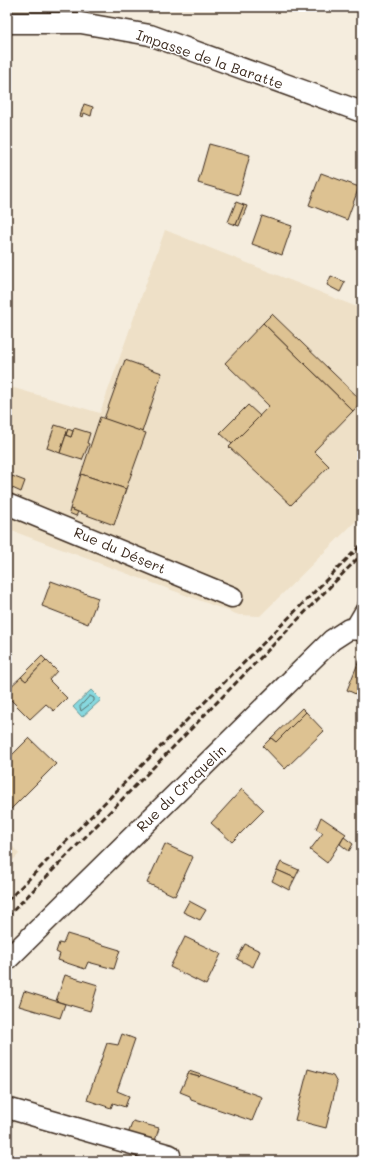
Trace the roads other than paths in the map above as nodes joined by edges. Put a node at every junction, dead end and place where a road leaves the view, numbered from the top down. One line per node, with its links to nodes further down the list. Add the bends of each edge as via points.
1 (7, 24): 2 (street, Impasse de la Baratte, via 81,23 150,35)
2 (362, 112)
3 (7, 504): 4 (street, Rue du Désert)
4 (232, 597)
5 (362, 607): 6 (lane)
6 (356, 630): 7 (street, Rue du Craquelin, via 332,640)
7 (7, 960)
8 (7, 1108): 9 (street)
9 (170, 1155)

